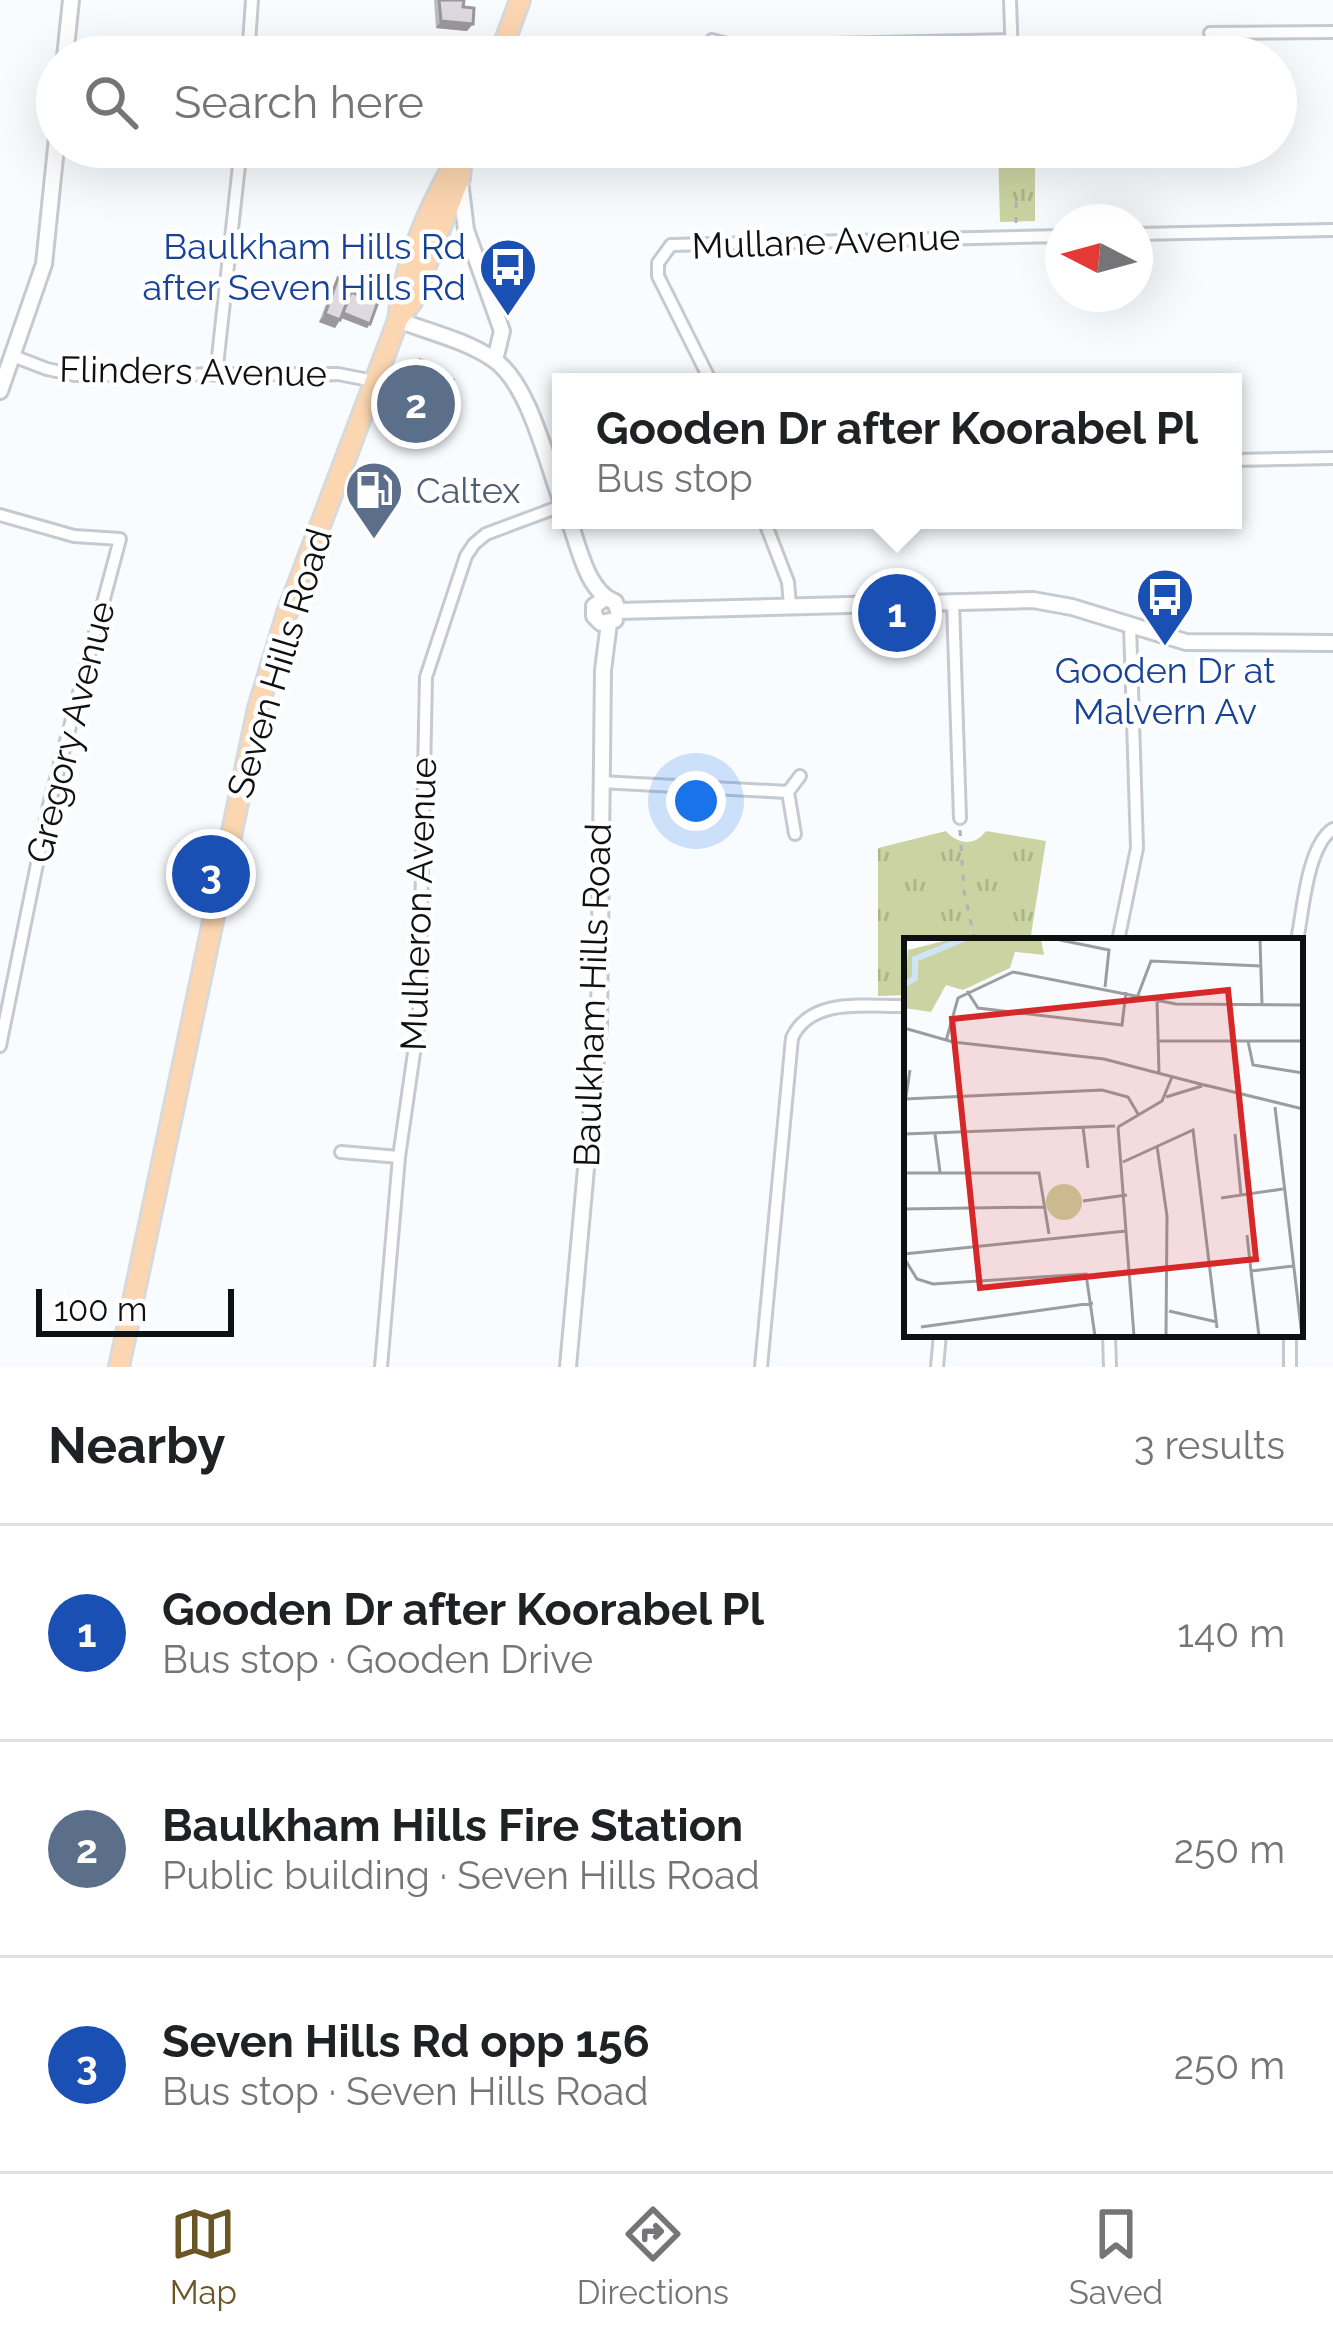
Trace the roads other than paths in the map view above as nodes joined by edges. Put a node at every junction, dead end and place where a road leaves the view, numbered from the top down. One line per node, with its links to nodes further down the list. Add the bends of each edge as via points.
1 (71, 0): 7 (street)
2 (252, 0): 8 (street)
3 (520, 0): 9 (main road)
4 (1010, 0): 10 (street)
5 (1333, 32): 6 (street)
6 (1210, 33)
7 (67, 36)
8 (249, 36)
9 (507, 36)
10 (1012, 36)
11 (54, 168): 20 (street, via 44,264)
12 (239, 168): 23 (street)
13 (451, 168): 19 (main road, Seven Hills Road, via 401,290)
14 (461, 168): 15 (main road, Seven Hills Road)
15 (460, 178): 19 (main road, Seven Hills Road); 21 (street, via 466,230 502,331)
16 (1333, 230): 17 (street)
17 (1153, 234)
18 (1045, 236): 22 (street, Mullane Avenue, via 671,245 658,276)
19 (398, 320): 21 (street); 24 (main road, Seven Hills Road)
20 (13, 356): 23 (street, Flinders Avenue, via 75,375); 25 (street)
21 (495, 360): 28 (street, via 520,392)
22 (706, 373)
23 (216, 375): 24 (street, Flinders Avenue)
24 (374, 381): 53 (main road, Seven Hills Road, via 258,708)
25 (0, 391)
26 (1333, 458): 27 (street)
27 (1242, 460)
28 (552, 479)
29 (552, 507): 50 (street, Mulheron Avenue, via 474,544 427,671 418,1018)
30 (0, 515): 48 (street, Gregory Avenue, via 74,536 120,539 47,812)
31 (572, 529): 33 (street)
32 (767, 529): 35 (street)
33 (604, 598): 36 (street, via 615,602); 36 (street, via 593,616 601,623)
34 (953, 602): 35 (street); 37 (street, via 1047,602); 42 (street)
35 (790, 605): 36 (street)
36 (614, 617): 40 (street, Baulkham Hills Road, via 602,670)
37 (1130, 626): 38 (street, via 1199,644); 45 (street, via 1137,848)
38 (1333, 643)
39 (800, 776): 41 (street)
40 (600, 782): 41 (street); 55 (street, Baulkham Hills Road, via 599,1024)
41 (788, 792): 44 (street)
42 (959, 818)
43 (1333, 829): 46 (street, via 1319,842)
44 (795, 834)
45 (1119, 938)
46 (1298, 938)
47 (904, 1006): 56 (street, via 814,1012 792,1038)
48 (0, 1046)
49 (341, 1152): 50 (street)
50 (399, 1156): 54 (street, Mulheron Avenue)
51 (940, 1337): 57 (street)
52 (1109, 1337): 58 (street)
53 (119, 1367)
54 (381, 1367)
55 (568, 1367)
56 (761, 1367)
57 (937, 1367)
58 (1110, 1367)

